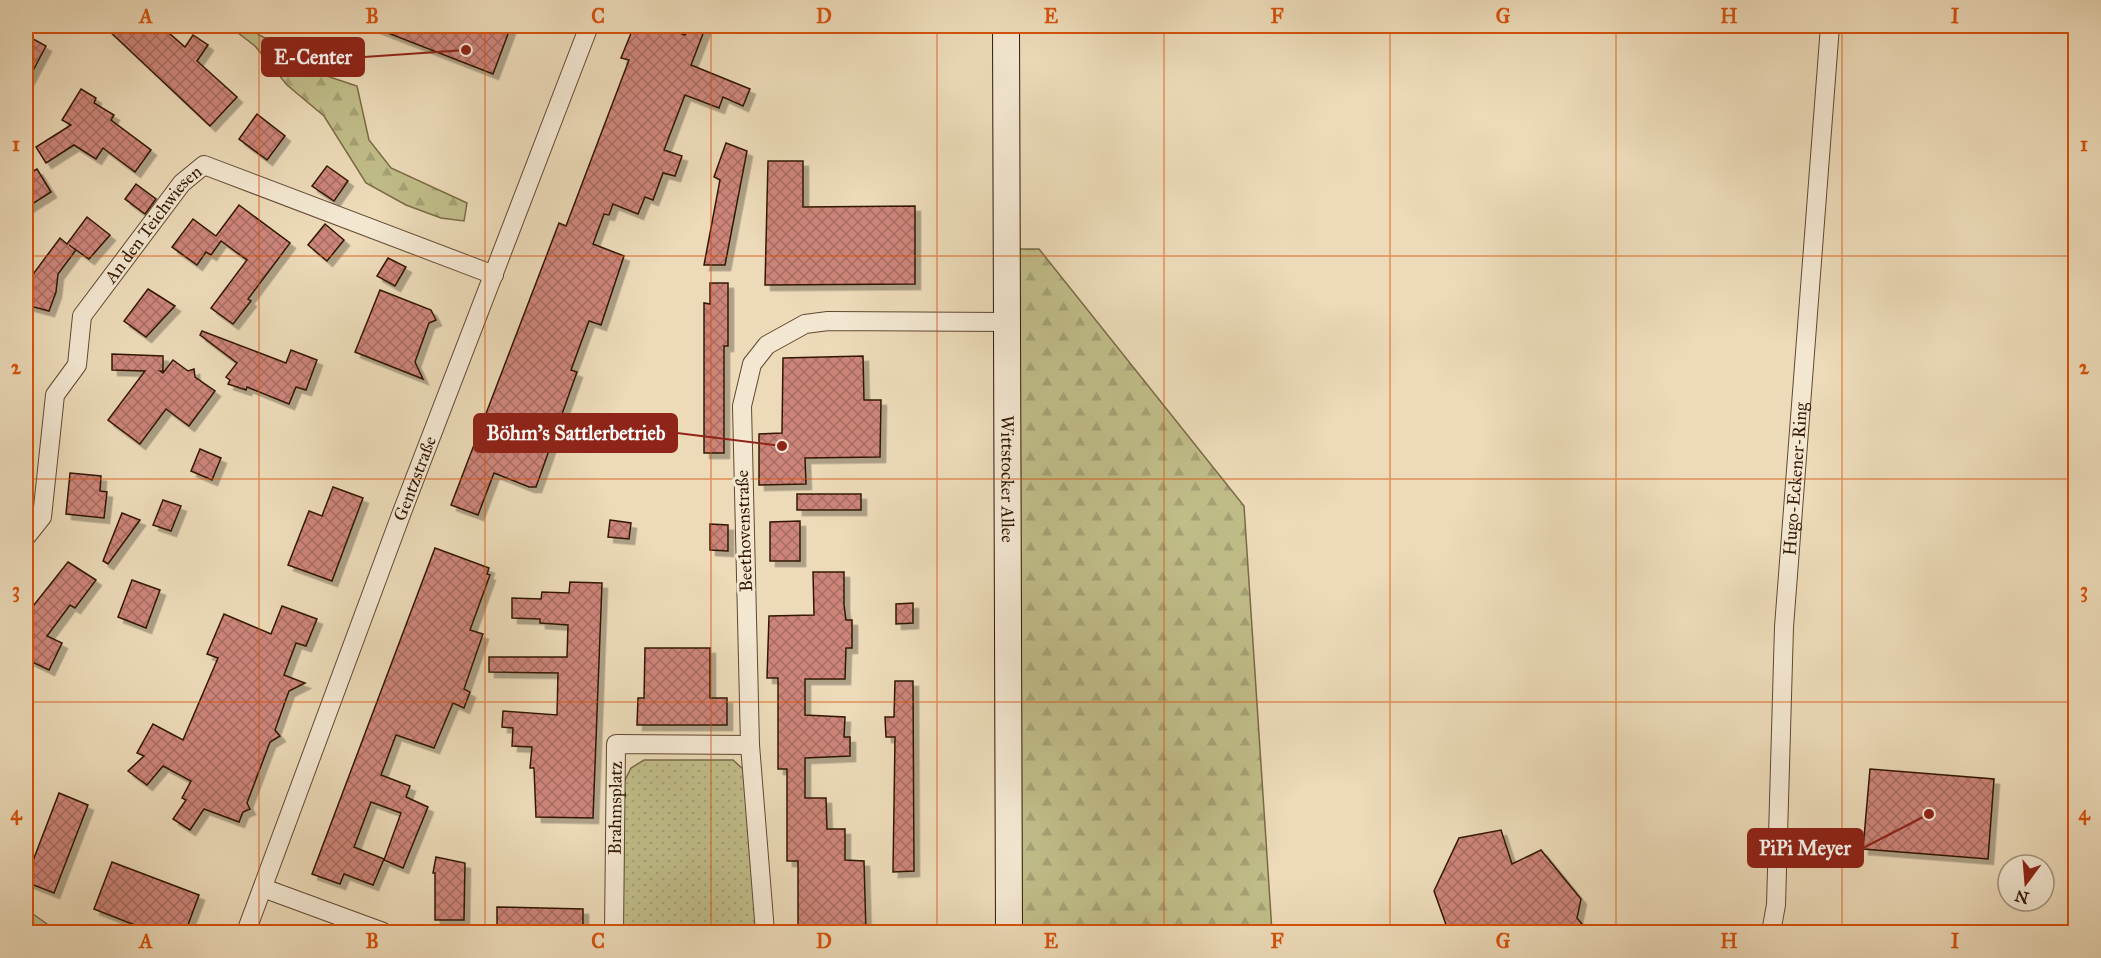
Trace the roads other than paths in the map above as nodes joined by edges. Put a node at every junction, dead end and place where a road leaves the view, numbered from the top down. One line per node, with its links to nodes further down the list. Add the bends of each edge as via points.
1 (589, 26): 4 (street, Gentzstraße)
2 (1006, 26): 5 (main road, Wittstocker Allee)
3 (1830, 26): 14 (street, Hugo-Eckener-Ring, via 1784,627 1776,905)
4 (494, 275): 6 (street, An den Teichwiesen, via 204,165 182,183 82,316 77,365 55,394 42,517); 8 (street, Gentzstraße)
5 (1007, 322): 7 (street, Beethovenstraße, via 806,324 767,345 752,364 742,406); 13 (main road, Wittstocker Allee)
6 (26, 537)
7 (750, 745): 11 (street, Brahmsplatz, via 616,744); 12 (street, Beethovenstraße)
8 (263, 888): 9 (street, Gentzstraße); 10 (street)
9 (246, 933)
10 (383, 933)
11 (614, 933)
12 (765, 933)
13 (1009, 933)
14 (1771, 933)

